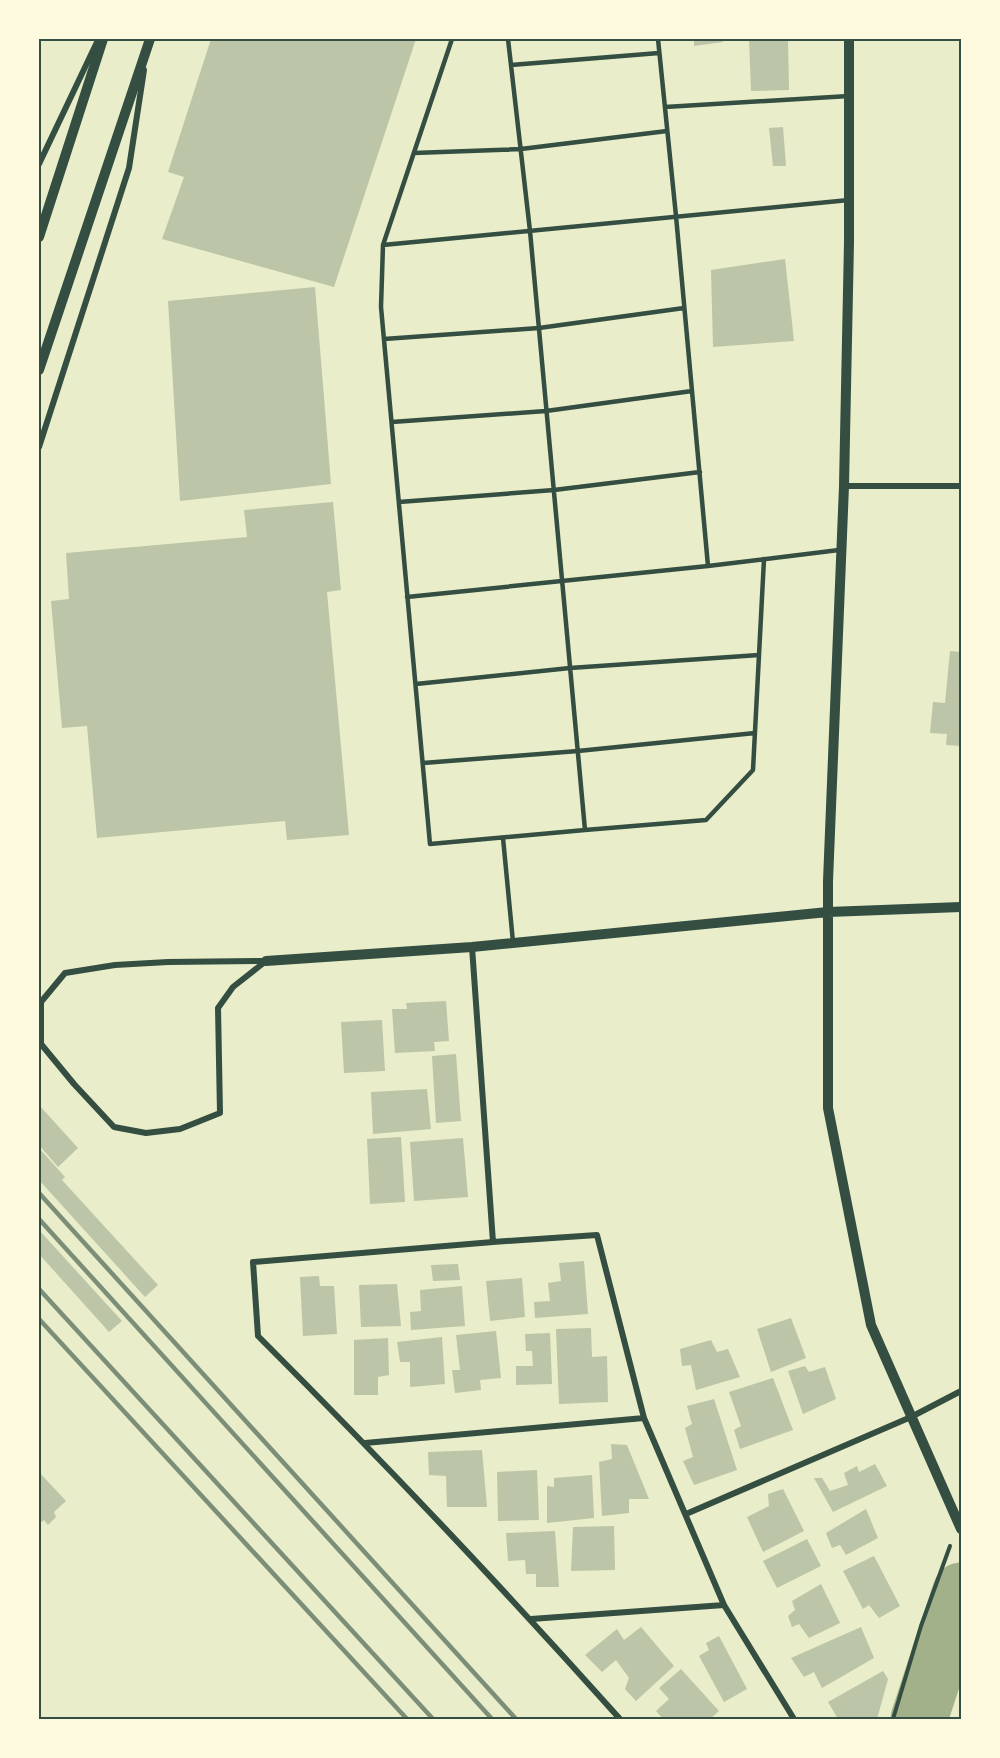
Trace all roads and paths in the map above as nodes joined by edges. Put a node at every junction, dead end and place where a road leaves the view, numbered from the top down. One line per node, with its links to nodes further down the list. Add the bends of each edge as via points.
1 (100, 39): 14 (street); 18 (street)
2 (452, 39): 13 (lane)
3 (508, 39): 8 (lane)
4 (658, 39): 7 (lane)
5 (849, 39): 9 (street)
6 (148, 43): 23 (street); 27 (street, via 129,168)
7 (659, 53): 8 (lane); 10 (lane)
8 (512, 65): 12 (lane)
9 (849, 96): 10 (lane); 15 (street)
10 (665, 107): 11 (lane)
11 (667, 131): 12 (lane); 16 (lane)
12 (521, 149): 13 (lane); 17 (lane)
13 (414, 153): 19 (lane)
14 (39, 164)
15 (849, 200): 16 (lane); 29 (street)
16 (676, 216): 17 (lane); 20 (lane)
17 (530, 231): 19 (lane); 21 (lane)
18 (39, 237)
19 (383, 245): 22 (lane)
20 (684, 308): 21 (lane); 24 (lane)
21 (538, 327): 22 (lane); 25 (lane)
22 (384, 339): 26 (lane)
23 (39, 370)
24 (692, 391): 25 (lane); 28 (lane)
25 (546, 411): 26 (lane); 31 (lane)
26 (392, 422): 32 (lane)
27 (39, 447)
28 (700, 472): 31 (lane); 35 (lane)
29 (844, 486): 30 (street); 33 (street)
30 (961, 486)
31 (554, 490): 32 (lane); 36 (lane)
32 (399, 502): 37 (lane)
33 (842, 550): 34 (lane); 47 (street)
34 (764, 559): 35 (lane); 38 (lane)
35 (708, 566): 36 (lane)
36 (562, 582): 37 (lane); 39 (lane)
37 (407, 597): 40 (lane)
38 (759, 655): 39 (lane); 41 (lane)
39 (570, 668): 40 (lane); 42 (lane)
40 (416, 684): 43 (lane)
41 (755, 734): 42 (lane); 44 (lane, via 753,770 706,820)
42 (578, 751): 43 (lane); 44 (lane)
43 (423, 762): 45 (lane, via 430,844)
44 (585, 830): 45 (lane)
45 (503, 838): 48 (lane)
46 (961, 907): 47 (street)
47 (828, 912): 48 (street); 53 (street, via 828,1108 871,1325)
48 (513, 943): 49 (street)
49 (472, 947): 50 (street); 51 (street)
50 (266, 961): 50 (street, via 233,987 218,1008 220,1113 180,1129 146,1133 114,1127 41,1044 41,1002 65,973 116,965)
51 (493, 1242): 54 (street, via 597,1235); 55 (street, via 253,1262 258,1336)
52 (961, 1391): 53 (street)
53 (911, 1417): 56 (street); 57 (street)
54 (644, 1418): 55 (street); 56 (street)
55 (365, 1443): 59 (street)
56 (686, 1514): 58 (street)
57 (960, 1526): 62 (path, via 921,1626)
58 (724, 1605): 59 (street); 61 (street)
59 (531, 1619): 60 (street)
60 (620, 1719)
61 (794, 1719)
62 (893, 1719)

